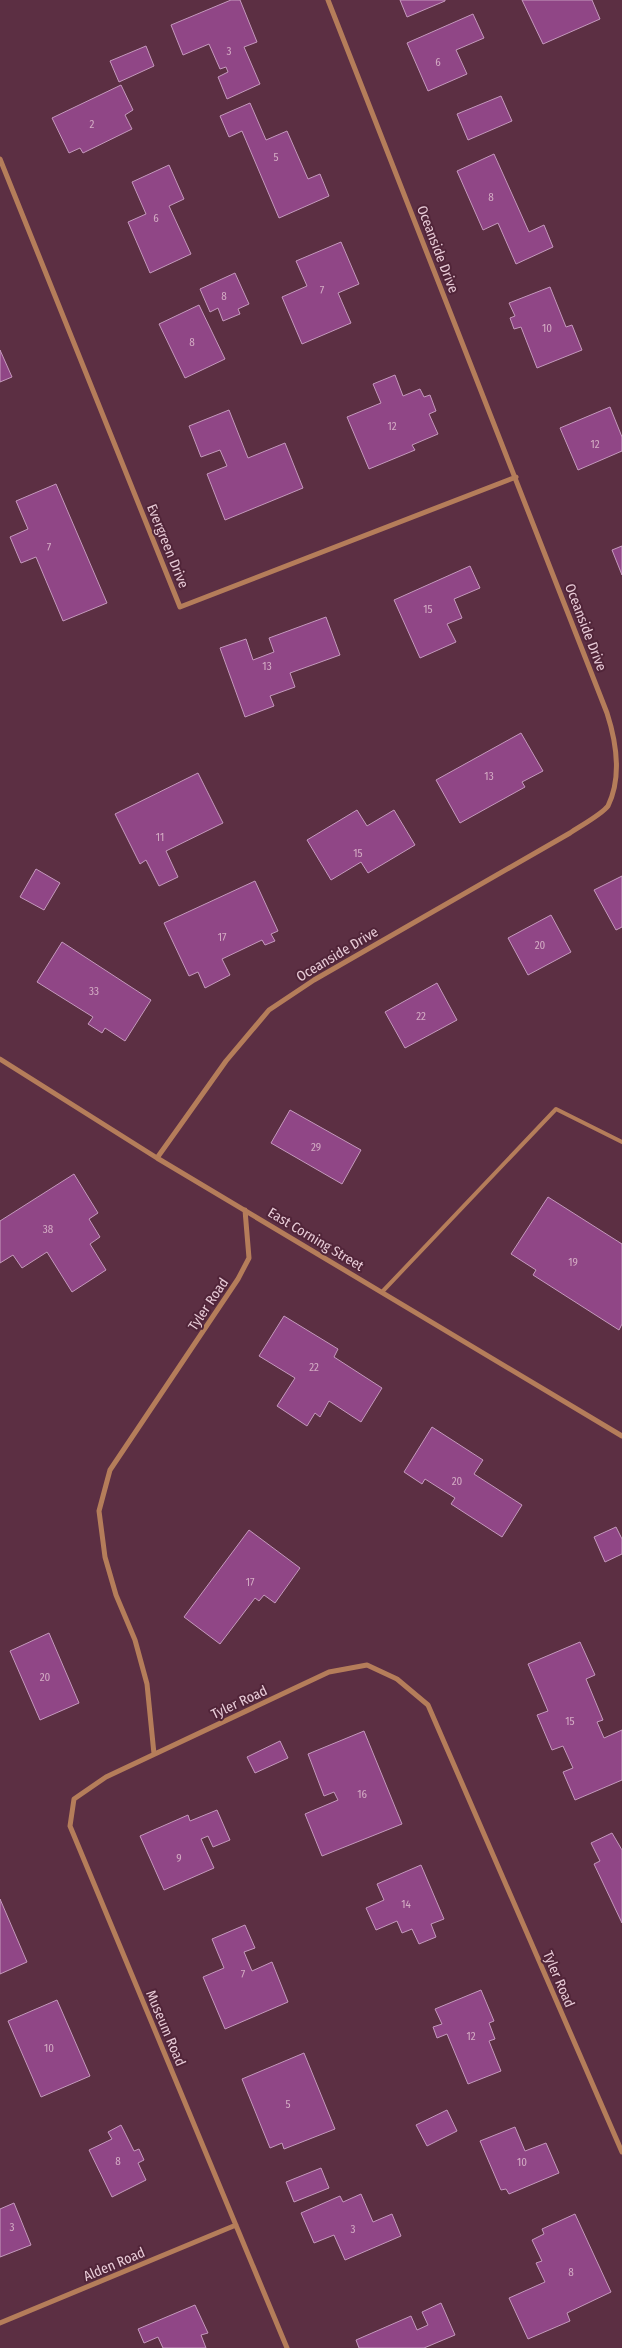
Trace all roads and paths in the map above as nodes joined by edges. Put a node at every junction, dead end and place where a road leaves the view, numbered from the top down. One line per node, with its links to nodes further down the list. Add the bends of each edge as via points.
1 (328, 0): 3 (street, Oceanside Drive)
2 (0, 159): 3 (street, Evergreen Drive, via 180,607)
3 (516, 477): 6 (street, Oceanside Drive, via 619,750 620,778 608,806 570,832 314,980 269,1010 226,1061)
4 (0, 1059): 6 (street, East Corning Street)
5 (622, 1142): 8 (lane, via 556,1109)
6 (156, 1158): 7 (street, East Corning Street)
7 (245, 1210): 8 (street, East Corning Street); 10 (street, Tyler Road, via 249,1258 110,1470 99,1511 105,1556 147,1684)
8 (382, 1292): 9 (street, East Corning Street)
9 (622, 1436)
10 (154, 1754): 11 (street, Tyler Road, via 329,1672 367,1665 397,1679 428,1705); 12 (street, Museum Road, via 106,1776 74,1799 70,1826)
11 (622, 2152)
12 (236, 2225): 13 (street, Alden Road); 14 (street, Museum Road)
13 (0, 2323)
14 (287, 2348)

